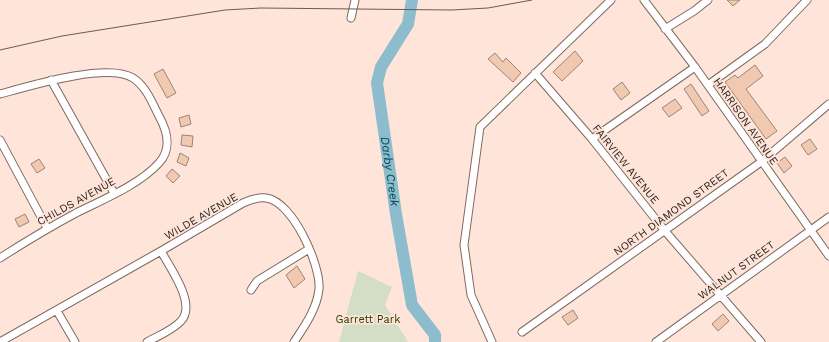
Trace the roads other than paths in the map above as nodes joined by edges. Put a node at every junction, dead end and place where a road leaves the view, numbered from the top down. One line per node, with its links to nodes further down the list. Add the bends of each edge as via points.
1 (355, 0): 6 (street)
2 (611, 0): 9 (street)
3 (644, 0): 7 (street, HARRISON AVENUE)
4 (708, 0): 7 (street, via 694,12)
5 (806, 1): 11 (street, via 765,44)
6 (351, 18)
7 (665, 29): 8 (street, HARRISON AVENUE)
8 (695, 67): 11 (street, HARRISON AVENUE); 14 (street)
9 (535, 73): 14 (street, FAIRVIEW AVENUE); 34 (street, via 480,127 464,245 471,296)
10 (51, 80): 12 (street); 17 (street); 17 (street, CHILDS AVENUE, via 112,73 130,77 143,87 166,127 167,146 160,162 143,176)
11 (708, 85): 16 (street, HARRISON AVENUE)
12 (0, 94)
13 (829, 104): 16 (street, NORTH DIAMOND STREET)
14 (592, 139): 21 (street, FAIRVIEW AVENUE)
15 (0, 140): 19 (street)
16 (761, 162): 20 (street, HARRISON AVENUE); 21 (street, NORTH DIAMOND STREET)
17 (114, 193): 19 (street, CHILDS AVENUE)
18 (829, 217): 20 (street, WALNUT STREET)
19 (47, 228): 25 (street, CHILDS AVENUE)
20 (810, 230): 24 (street, HARRISON AVENUE); 27 (street, WALNUT STREET)
21 (665, 231): 27 (street, FAIRVIEW AVENUE); 29 (street, NORTH DIAMOND STREET)
22 (309, 249): 23 (street, WILDE AVENUE, via 291,216 280,204 268,198 242,203); 26 (street, via 257,281); 33 (street, WILDE AVENUE, via 319,276 319,291 314,307)
23 (161, 251): 28 (street, WILDE AVENUE); 32 (street, via 187,300 187,308 182,320)
24 (829, 256)
25 (0, 258)
26 (251, 290)
27 (721, 294): 35 (street, WALNUT STREET); 36 (street, FAIRVIEW AVENUE)
28 (57, 311): 30 (street, WILDE AVENUE); 31 (street)
29 (522, 332)
30 (0, 342)
31 (75, 342)
32 (147, 342)
33 (294, 342)
34 (492, 342)
35 (656, 342)
36 (761, 342)

